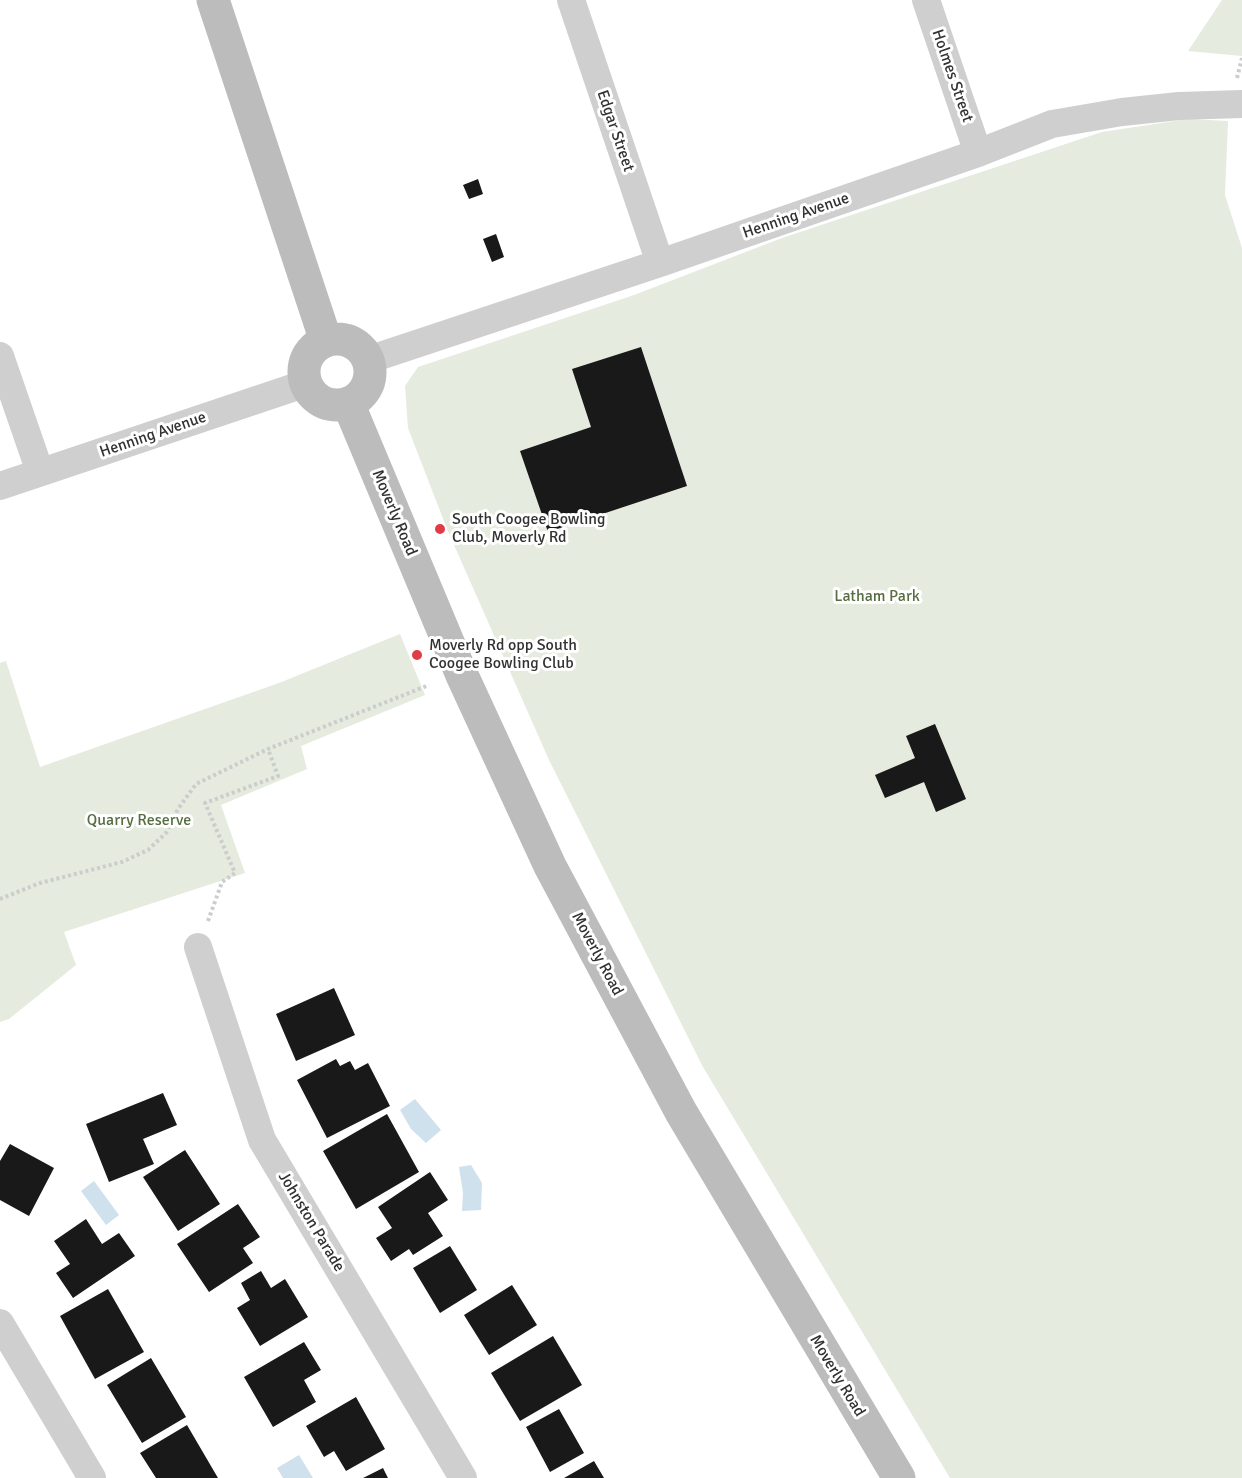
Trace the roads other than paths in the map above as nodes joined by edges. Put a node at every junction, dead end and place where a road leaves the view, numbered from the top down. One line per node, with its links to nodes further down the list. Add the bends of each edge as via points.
1 (213, 0): 7 (street)
2 (571, 0): 6 (street, Edgar Street)
3 (926, 0): 5 (street, Holmes Street)
4 (1236, 104): 5 (street, Henning Avenue, via 1122,112 1052,124)
5 (978, 153): 6 (street, Henning Avenue)
6 (660, 263): 9 (street, Henning Avenue)
7 (326, 341): 9 (street, via 336,339 356,345); 10 (street, via 310,354 304,373)
8 (0, 356): 12 (street)
9 (368, 360): 11 (street, via 369,381 357,399)
10 (307, 383): 11 (street, via 319,399 338,405); 12 (street, Henning Avenue)
11 (348, 403): 18 (street, Moverly Road, via 475,704 550,866 681,1112)
12 (40, 472): 13 (street, Henning Avenue)
13 (0, 486)
14 (198, 947): 17 (street, Johnston Parade, via 262,1140)
15 (0, 1323): 16 (street)
16 (92, 1478)
17 (463, 1478)
18 (899, 1478)

